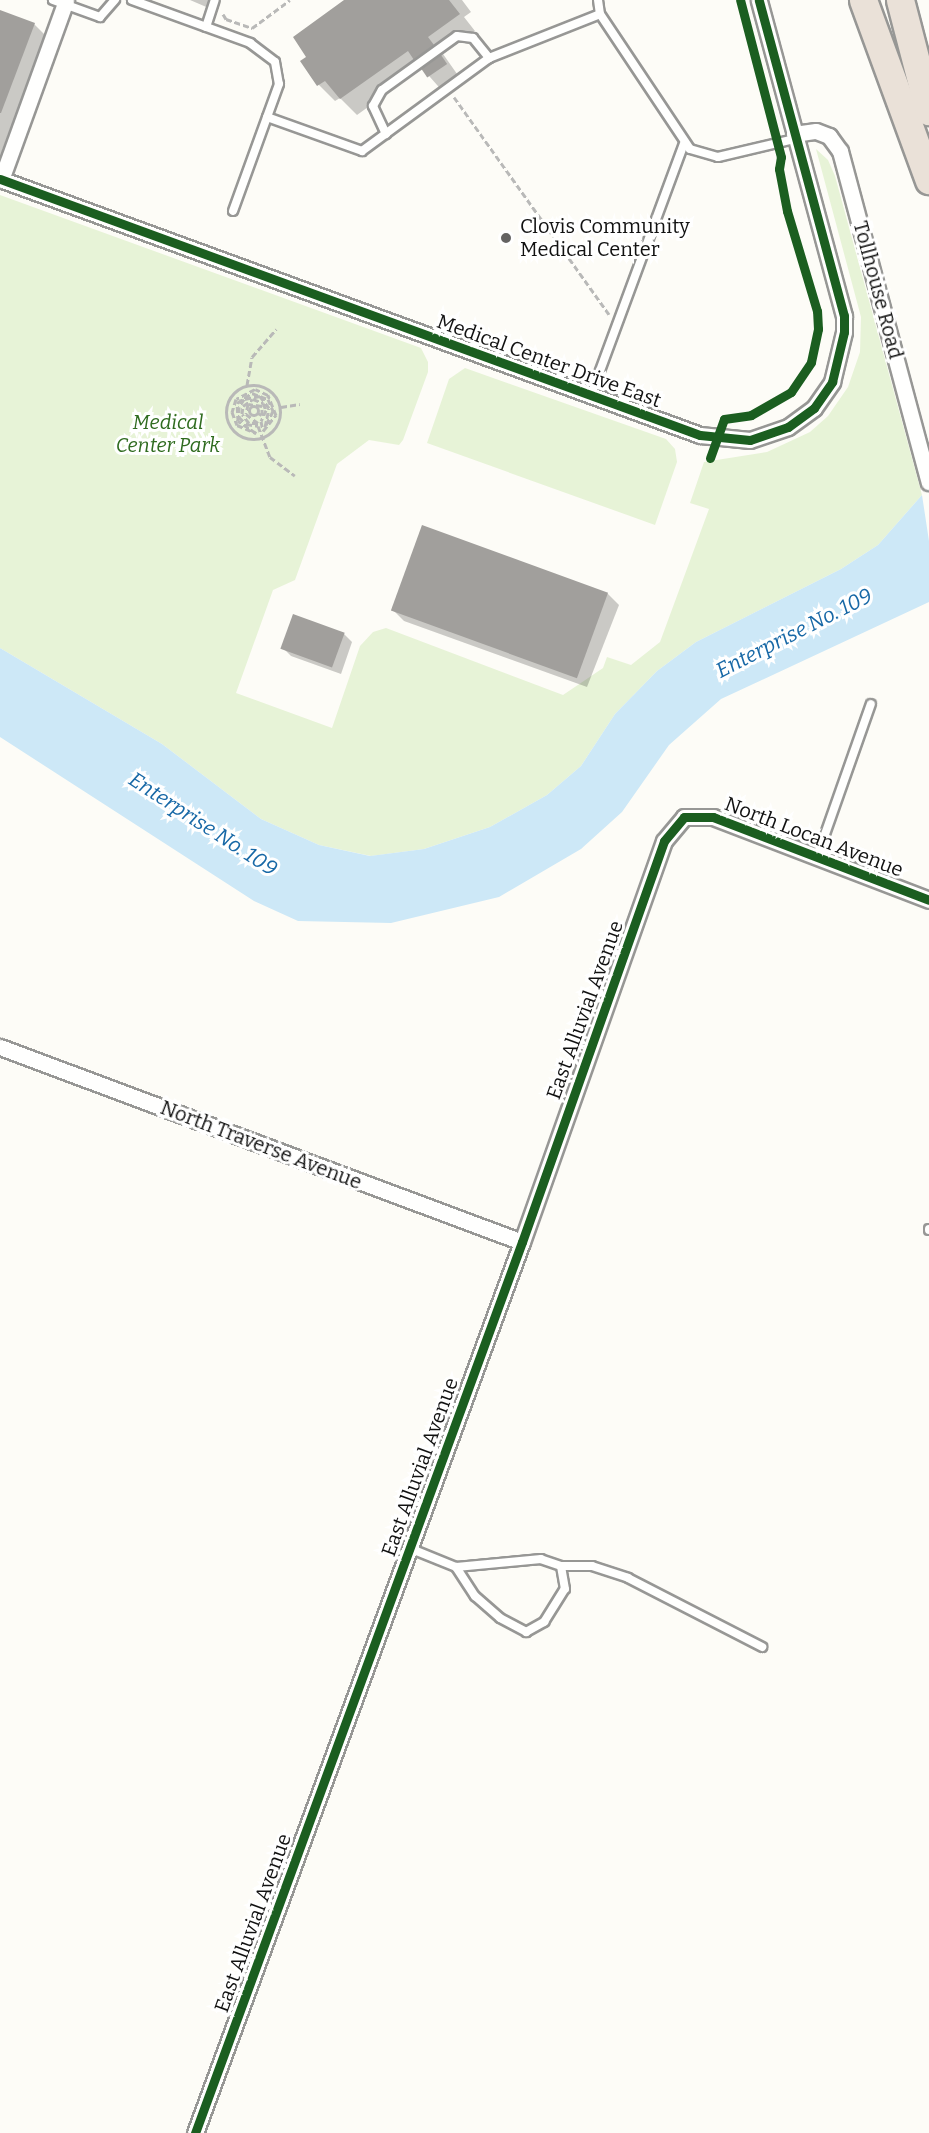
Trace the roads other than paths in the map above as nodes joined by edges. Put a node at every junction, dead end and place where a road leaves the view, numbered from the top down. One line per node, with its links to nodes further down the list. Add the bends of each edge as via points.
1 (115, 0): 8 (lane, via 100,17)
2 (132, 0): 10 (lane)
3 (215, 0): 10 (lane)
4 (598, 0): 9 (lane)
5 (759, 0): 15 (street, Medical Center Drive East)
6 (863, 0): 18 (highway)
7 (900, 0): 12 (highway)
8 (61, 1): 17 (street)
9 (600, 14): 11 (lane); 16 (lane)
10 (206, 27): 13 (lane, via 260,48 275,62 279,84)
11 (489, 58): 14 (lane); 14 (lane, via 473,38 457,36 382,90 373,106)
12 (929, 111)
13 (267, 117): 14 (lane, via 362,151); 19 (lane)
14 (386, 134)
15 (795, 136): 16 (lane, via 718,157 708,157); 20 (street, Medical Center Drive East, via 843,316 843,348 824,395 788,427 750,440 707,438); 21 (street, Tollhouse Road, via 816,131 829,136 840,151)
16 (684, 144): 20 (lane)
17 (0, 180): 20 (street, Medical Center Drive East)
18 (929, 180)
19 (233, 211)
20 (591, 395)
21 (929, 482)
22 (871, 704): 24 (lane)
23 (684, 817): 24 (street, North Locan Avenue, via 713,817); 27 (street, East Alluvial Avenue, via 664,841)
24 (817, 857): 25 (street, North Locan Avenue)
25 (929, 900)
26 (0, 1047): 27 (street, North Traverse Avenue)
27 (522, 1242): 28 (street, East Alluvial Avenue)
28 (409, 1548): 30 (lane); 32 (street, East Alluvial Avenue)
29 (561, 1566): 30 (lane, via 541,1559); 30 (lane, via 565,1589 556,1607 544,1622 526,1632 500,1618 475,1596); 31 (lane, via 592,1566 628,1578)
30 (456, 1567)
31 (762, 1647)
32 (195, 2133)

